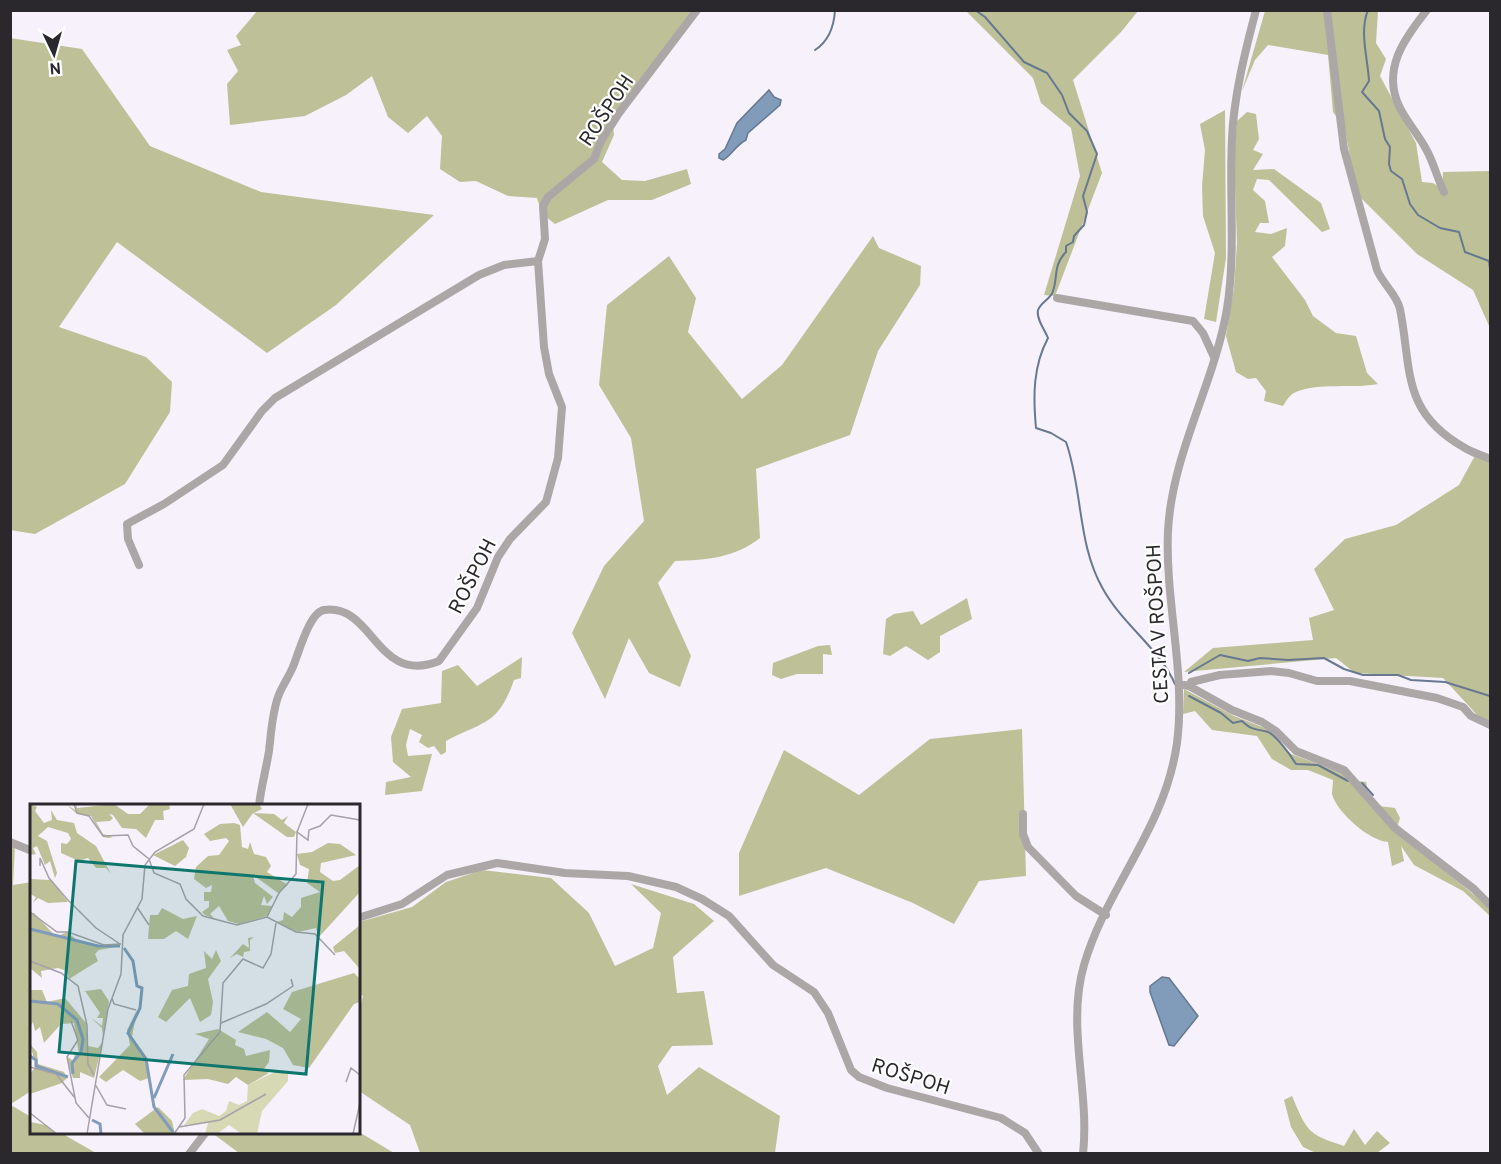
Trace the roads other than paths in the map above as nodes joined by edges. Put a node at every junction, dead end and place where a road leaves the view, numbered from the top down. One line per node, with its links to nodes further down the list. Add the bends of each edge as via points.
1 (697, 10): 6 (street, ROŠPOH, via 619,113 594,159 548,197 543,206 545,239)
2 (1256, 10): 8 (street, CESTA V ROŠPOH, via 1235,105 1231,284)
3 (1327, 10): 9 (street, via 1350,179 1377,270 1400,309 1405,361 1420,407 1439,429 1467,450)
4 (1427, 10): 5 (street, via 1404,40 1394,64 1392,85 1399,107 1426,149)
5 (1444, 192)
6 (538, 261): 10 (street, via 504,265 479,275 275,398 223,465 127,524 128,539); 13 (street, ROŠPOH, via 543,347 562,407 558,458 546,502 510,539 498,557 477,608 439,661 413,667 398,663 349,615 331,610 317,613 278,695)
7 (1057, 298): 8 (street, via 1193,321)
8 (1214, 357): 11 (street, CESTA V ROŠPOH, via 1185,441 1171,502 1168,566)
9 (1491, 459)
10 (139, 565)
11 (1185, 685): 12 (street, via 1220,675 1289,673 1317,681 1350,681 1437,698); 17 (street, via 1262,722 1296,751 1344,770 1395,828); 18 (street, CESTA V ROŠPOH, via 1164,798)
12 (1491, 725)
13 (259, 804)
14 (1023, 814): 18 (street, via 1028,847 1076,896)
15 (10, 842): 16 (street)
16 (30, 850)
17 (1491, 905)
18 (1106, 915): 23 (street, CESTA V ROŠPOH, via 1083,967 1078,994 1085,1121)
19 (360, 917): 22 (street, ROŠPOH, via 408,901 447,875 497,863 565,873 628,876 676,887 729,916 773,965 814,992 828,1013 851,1070 859,1077 886,1088 1001,1118 1025,1133)
20 (204, 1134): 21 (street)
21 (189, 1154)
22 (1039, 1154)
23 (1083, 1154)

